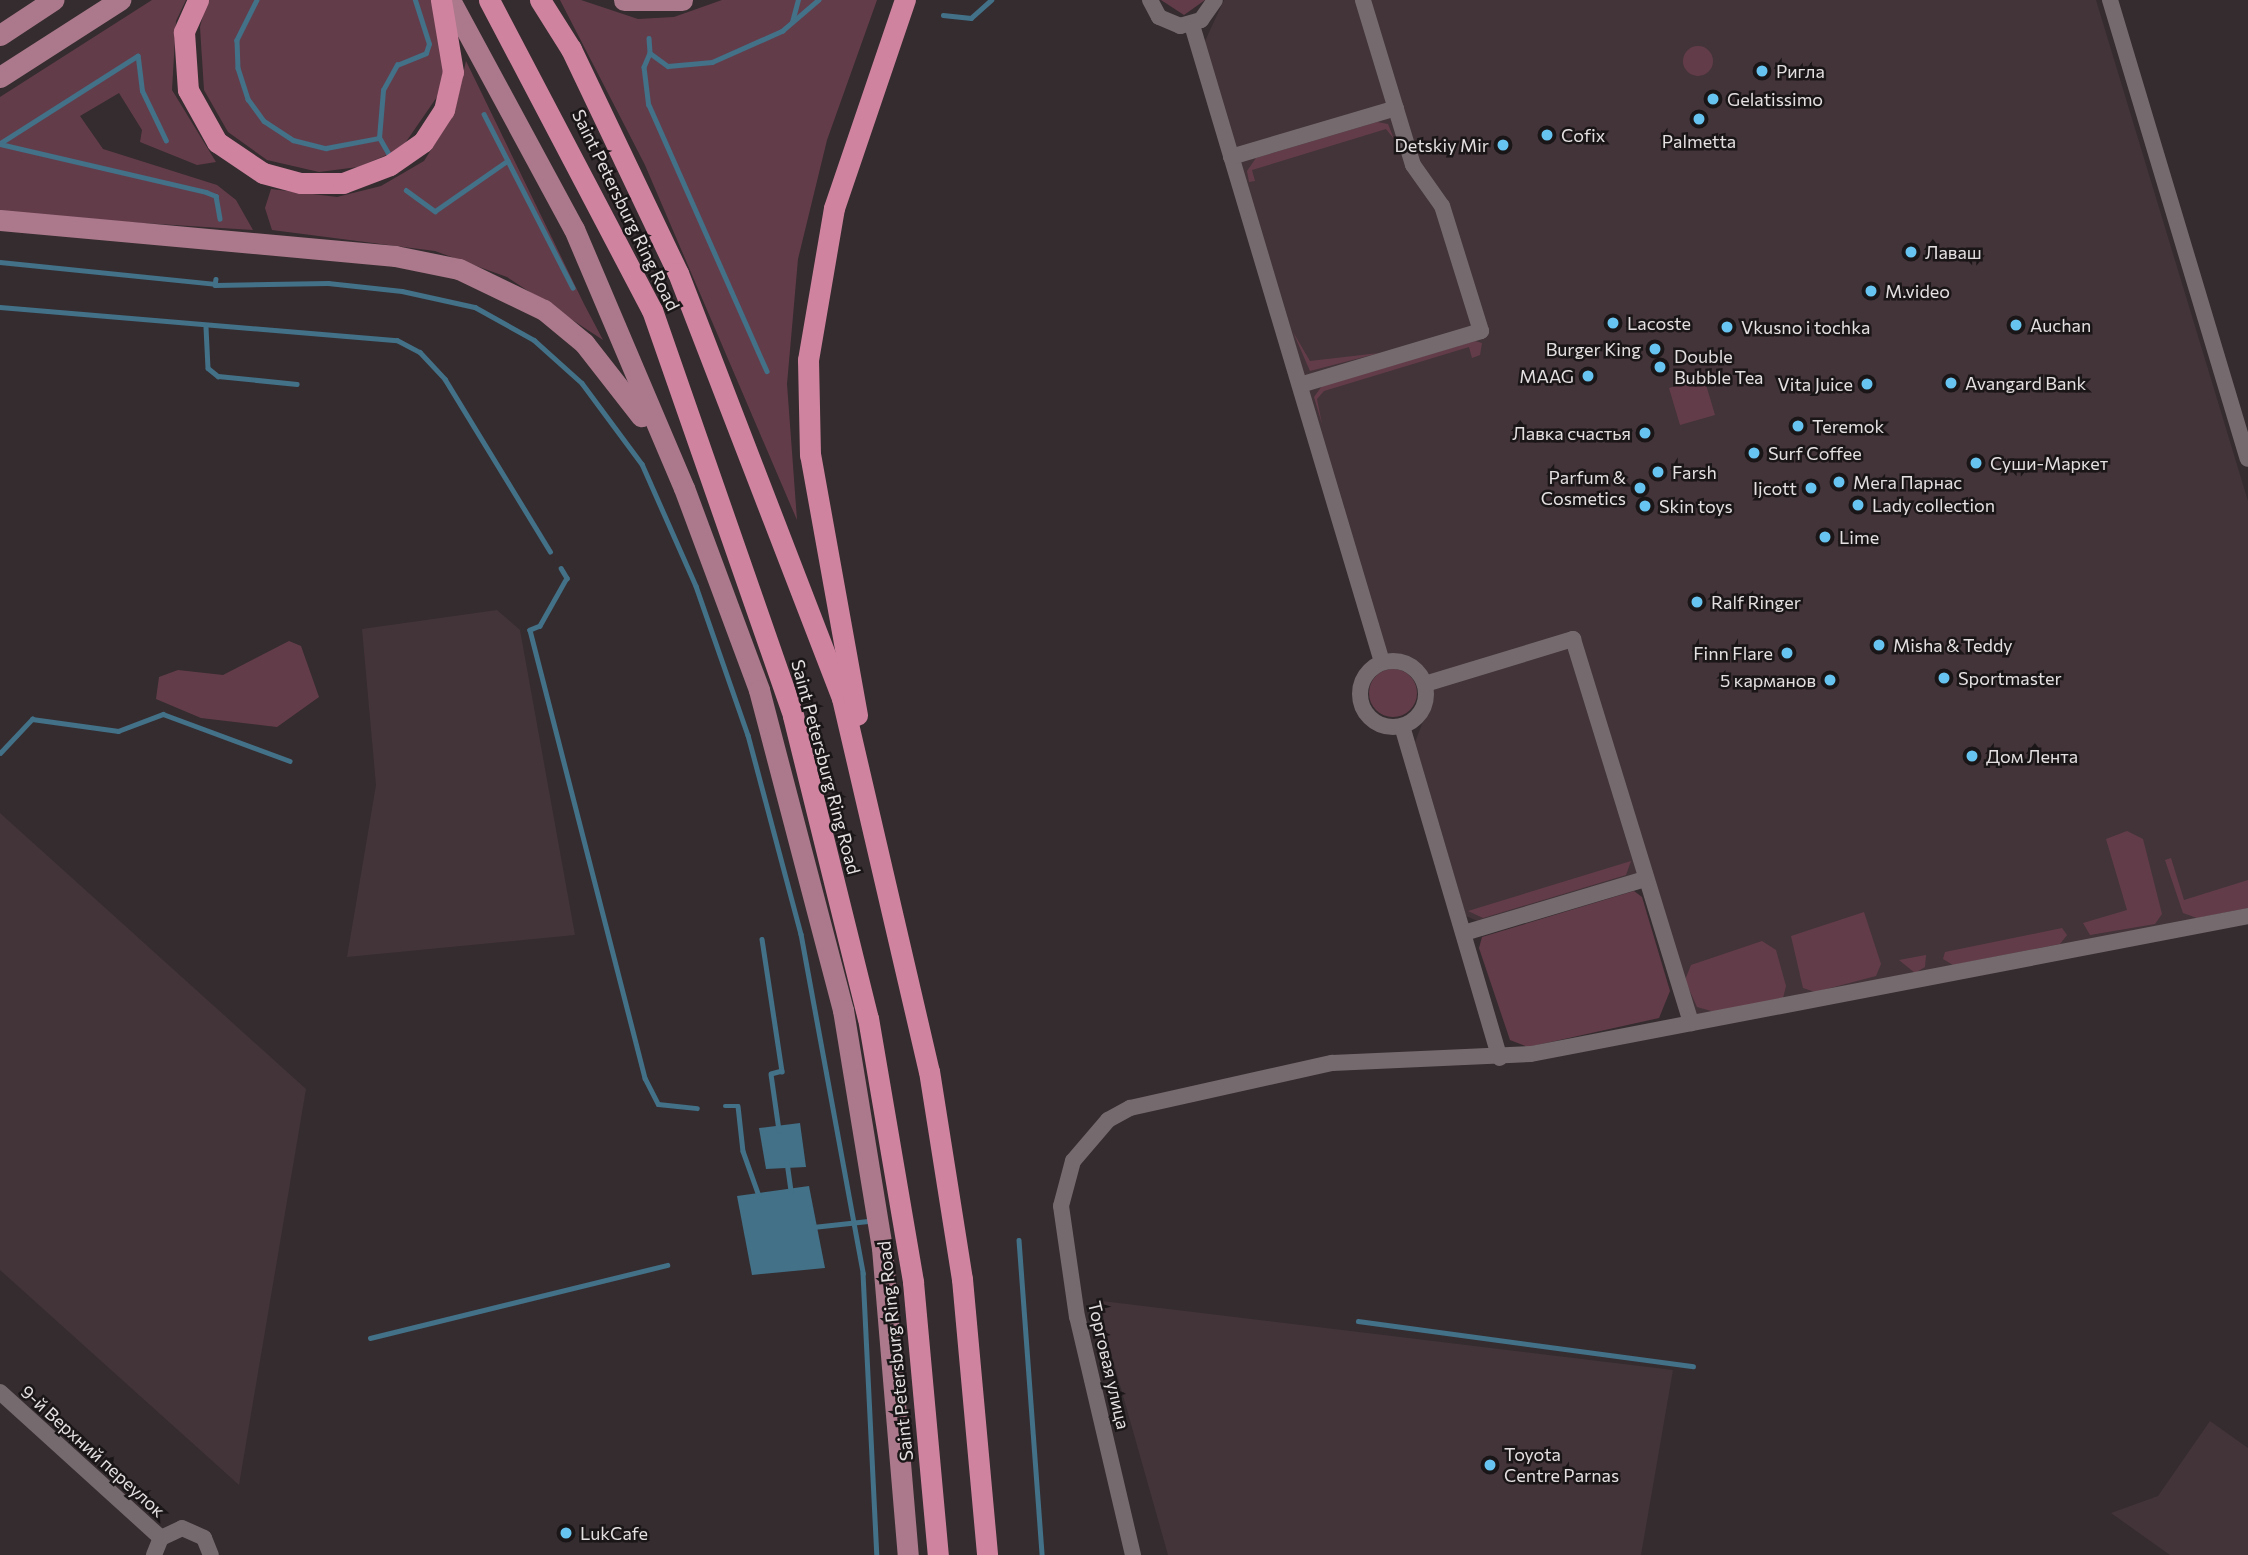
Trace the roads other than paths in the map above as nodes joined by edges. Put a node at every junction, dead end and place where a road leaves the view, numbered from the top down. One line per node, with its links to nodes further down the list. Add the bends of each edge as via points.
1 (53, 0): 16 (main road)
2 (120, 0): 17 (main road)
3 (198, 0): 4 (highway, via 184,32 188,90 211,132 263,173 301,183 343,183 390,165 423,142 444,110 453,72)
4 (441, 0)
5 (450, 0): 23 (main road, via 574,229)
6 (489, 0): 38 (highway, Saint Petersburg Ring Road, via 652,310 793,716 868,1018 914,1282)
7 (540, 0): 27 (highway, Saint Petersburg Ring Road, via 571,49 678,273 842,698)
8 (624, 0): 9 (main road)
9 (682, 0)
10 (905, 0): 27 (highway, via 834,208 808,360 810,455 855,693)
11 (1150, 0): 15 (street, via 1169,23)
12 (1215, 0): 15 (street)
13 (1363, 0): 18 (street)
14 (2109, 0): 22 (street)
15 (1192, 25): 19 (street)
16 (0, 35)
17 (0, 77)
18 (1396, 108): 19 (street); 21 (street, via 1416,174 1442,206 1481,331)
19 (1231, 158): 21 (street)
20 (0, 220): 23 (main road, via 395,256 459,269 544,310 584,342 623,386)
21 (1300, 385): 24 (street)
22 (2248, 459)
23 (684, 488): 37 (main road, via 759,690 843,1010 882,1248)
24 (1382, 662): 25 (street, via 1413,667); 26 (street, via 1361,684 1361,704 1382,725)
25 (1425, 684): 26 (street, via 1420,714); 28 (street, via 1573,639)
26 (1402, 726): 30 (street)
27 (862, 776): 39 (highway, Saint Petersburg Ring Road, via 929,1071 962,1279)
28 (1645, 879): 30 (street); 31 (street)
29 (2248, 916): 31 (street)
30 (1464, 933): 32 (street)
31 (1691, 1023): 32 (street)
32 (1500, 1058): 40 (street, Торговая улица, via 1342,1062 1130,1108 1090,1139 1064,1182 1062,1218 1077,1317)
33 (0, 1392): 34 (street, 9-й Верхний переулок)
34 (161, 1538): 35 (street); 36 (street, via 170,1531 194,1531)
35 (154, 1555)
36 (211, 1555)
37 (908, 1555)
38 (938, 1555)
39 (987, 1555)
40 (1133, 1555)

